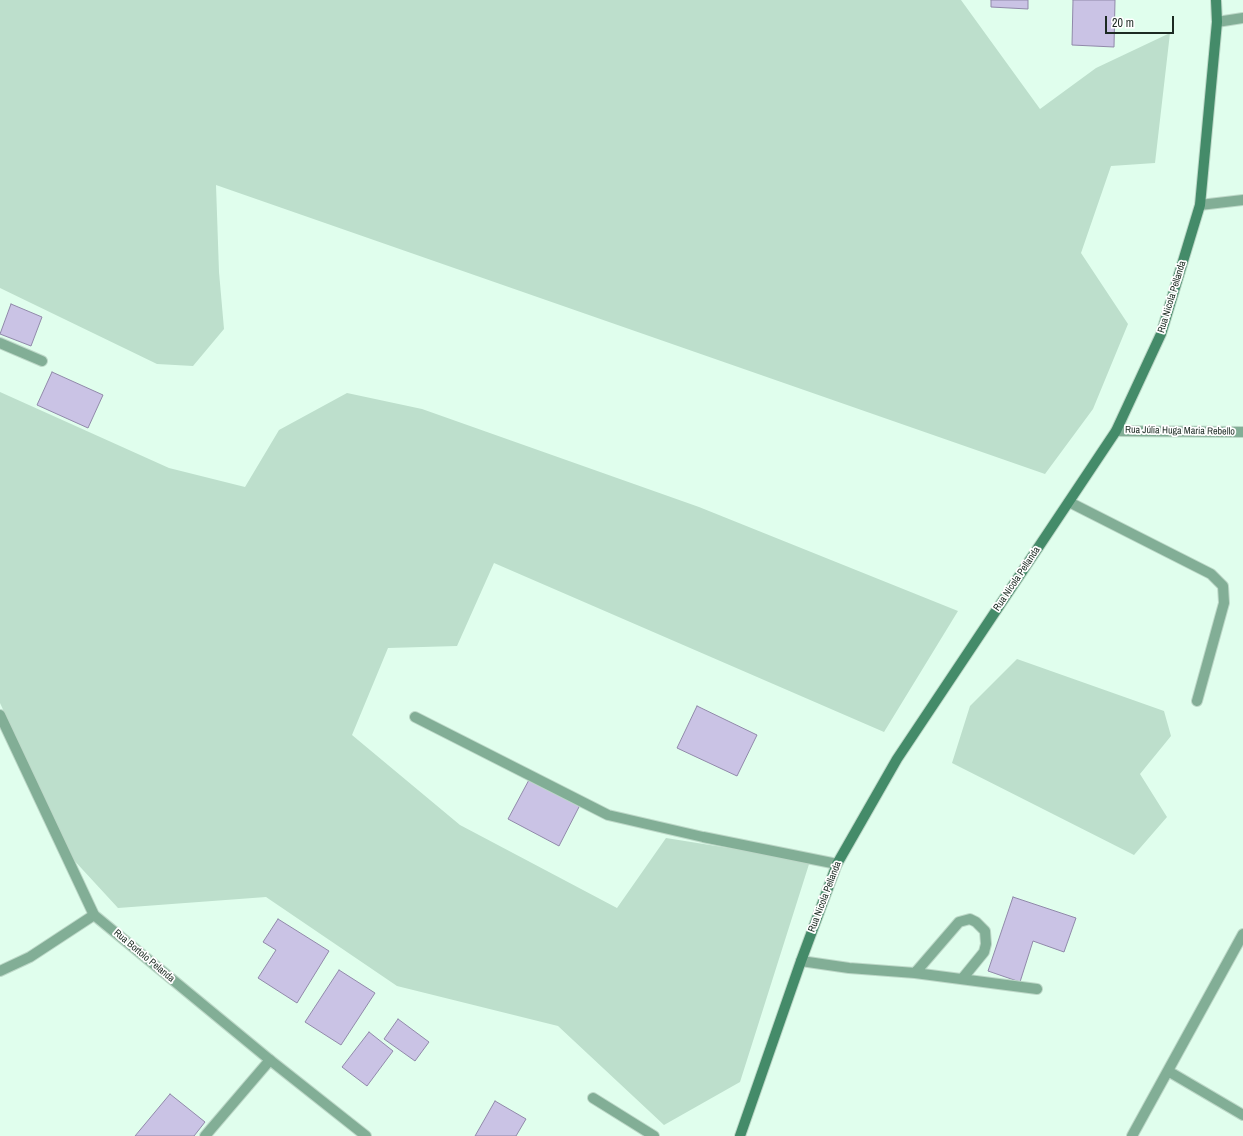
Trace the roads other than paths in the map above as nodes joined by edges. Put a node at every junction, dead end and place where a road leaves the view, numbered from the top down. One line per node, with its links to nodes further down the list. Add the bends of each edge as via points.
1 (1216, 0): 3 (main road, Rua Nicola Pellanda)
2 (1243, 18): 3 (street)
3 (1218, 22): 5 (main road, Rua Nicola Pellanda)
4 (1243, 200): 5 (street)
5 (1200, 205): 8 (main road, Rua Nicola Pellanda, via 1161,334)
6 (0, 344): 7 (street)
7 (42, 361)
8 (1116, 431): 9 (street, Rua Júlia Huga Maria Rebello); 10 (main road, Rua Nicola Pellanda)
9 (1243, 432)
10 (1069, 502): 11 (street, via 1211,574 1223,586 1224,603); 14 (main road, Rua Nicola Pellanda, via 897,759)
11 (1197, 701)
12 (0, 715): 15 (street, Rua Bortolo Pelanda)
13 (415, 717): 14 (street, via 608,815)
14 (837, 864): 17 (main road, Rua Nicola Pellanda)
15 (94, 915): 18 (street, via 30,957); 22 (street, Rua Bortolo Pelanda)
16 (1243, 934): 23 (street)
17 (801, 961): 19 (street); 29 (main road, Rua Nicola Pellanda)
18 (0, 971)
19 (915, 973): 20 (street); 20 (street, via 958,922 970,919 984,931 986,944 984,952)
20 (962, 979): 21 (street)
21 (1037, 989)
22 (270, 1060): 26 (street); 27 (street, Rua Bortolo Pelanda)
23 (1168, 1070): 25 (street); 30 (street)
24 (593, 1098): 28 (street)
25 (1243, 1115)
26 (205, 1136)
27 (366, 1136)
28 (654, 1136)
29 (740, 1136)
30 (1132, 1136)

